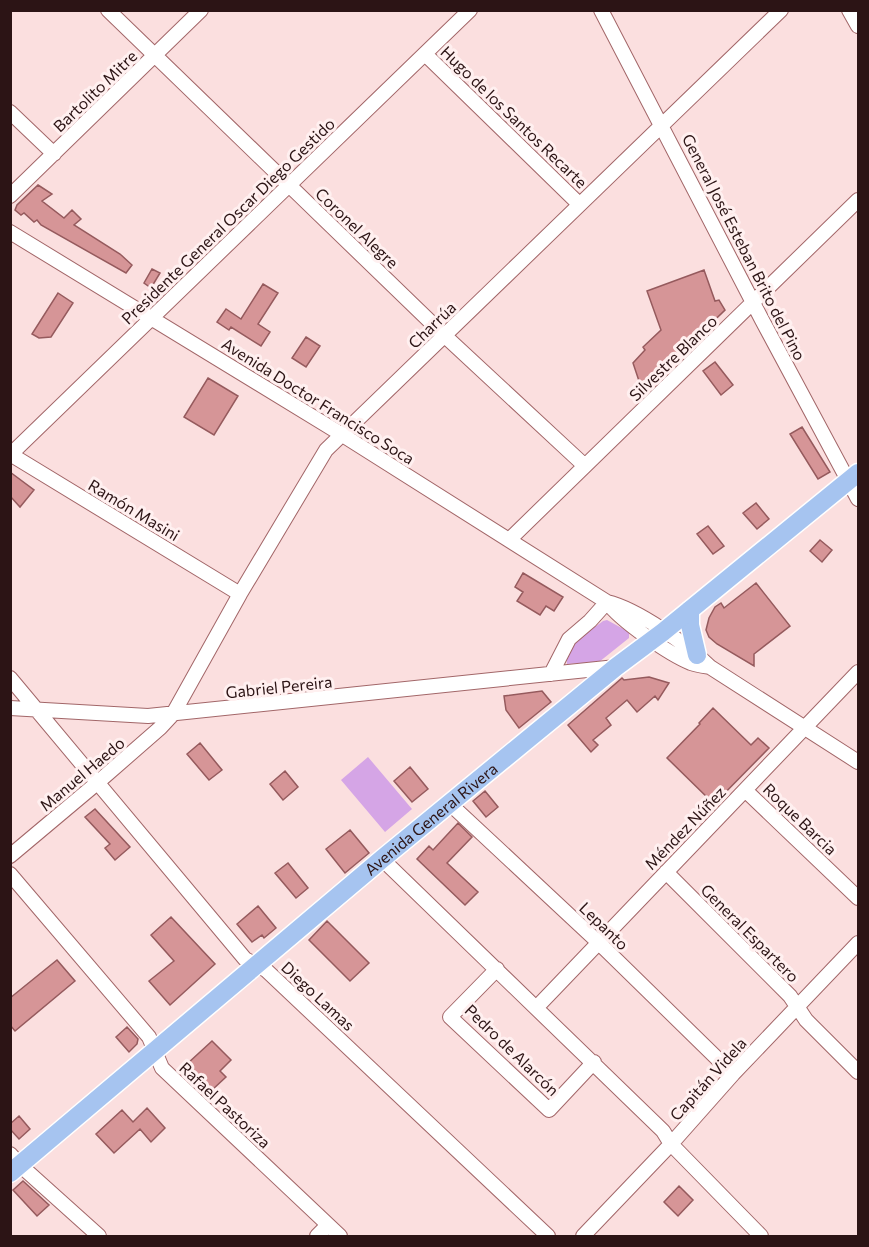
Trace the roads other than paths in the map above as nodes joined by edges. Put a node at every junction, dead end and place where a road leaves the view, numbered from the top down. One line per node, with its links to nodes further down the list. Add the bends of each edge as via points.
1 (108, 10): 9 (street, Coronel Alegre)
2 (201, 10): 9 (street, Bartolito Mitre)
3 (470, 10): 8 (street, Presidente General Oscar Diego Gestido)
4 (601, 10): 11 (street, General José Esteban Brito del Pino)
5 (781, 10): 11 (street, Charrúa)
6 (849, 10): 7 (street)
7 (858, 26)
8 (425, 54): 13 (street, Presidente General Oscar Diego Gestido); 16 (street, Hugo de los Santos Recarte)
9 (155, 56): 12 (street, Bartolito Mitre); 13 (street, Coronel Alegre)
10 (10, 112): 12 (street)
11 (662, 125): 16 (street, Charrúa); 18 (street, General José Esteban Brito del Pino)
12 (54, 154): 14 (street, Bartolito Mitre)
13 (288, 185): 19 (street, Presidente General Oscar Diego Gestido); 20 (street, Coronel Alegre)
14 (10, 195)
15 (858, 200): 18 (street, Silvestre Blanco)
16 (579, 204): 20 (street, Charrúa)
17 (10, 232): 19 (street, Avenida Doctor Francisco Soca)
18 (754, 303): 23 (street, Silvestre Blanco); 24 (street, General José Esteban Brito del Pino)
19 (151, 318): 21 (street, Avenida Doctor Francisco Soca); 22 (street, Presidente General Oscar Diego Gestido)
20 (445, 336): 21 (street, Charrúa); 23 (street, Coronel Alegre)
21 (341, 434): 26 (street, Avenida Doctor Francisco Soca); 27 (street, Charrúa, via 326,450)
22 (11, 455): 27 (street, Ramón Masini)
23 (585, 466): 26 (street, Silvestre Blanco)
24 (853, 477): 25 (street, General José Esteban Brito del Pino); 29 (main road, Avenida General Rivera)
25 (858, 499)
26 (510, 539): 28 (street, Avenida Doctor Francisco Soca)
27 (240, 594): 38 (street, Charrúa)
28 (607, 602): 30 (street, Avenida Doctor Francisco Soca, via 621,605); 34 (street, via 569,639)
29 (690, 610): 30 (main road, Avenida General Rivera); 31 (main road, via 690,625)
30 (658, 636): 31 (street, Avenida Doctor Francisco Soca); 32 (main road, Avenida General Rivera)
31 (704, 661): 39 (street, Avenida Doctor Francisco Soca)
32 (616, 667): 34 (street, Gabriel Pereira); 43 (main road, Avenida General Rivera)
33 (858, 672): 39 (street, Méndez Núñez)
34 (551, 674): 38 (street, Gabriel Pereira)
35 (10, 678): 37 (street, Diego Lamas)
36 (10, 708): 37 (street, Gabriel Pereira)
37 (37, 709): 38 (street, Gabriel Pereira); 41 (street, Diego Lamas)
38 (172, 714): 41 (street, Manuel Haedo)
39 (805, 728): 40 (street, Avenida Doctor Francisco Soca); 42 (street, Méndez Núñez)
40 (858, 762)
41 (97, 783): 44 (street, Manuel Haedo); 51 (street, Diego Lamas, via 245,960)
42 (745, 790): 46 (street, Méndez Núñez); 48 (street, Roque Barcia)
43 (449, 803): 45 (main road, Avenida General Rivera); 49 (street, Lepanto)
44 (10, 856)
45 (382, 859): 51 (main road, Avenida General Rivera); 52 (street)
46 (666, 872): 49 (street, Méndez Núñez); 54 (street, General Espartero)
47 (10, 874): 55 (street, Rafael Pastoriza, via 149,1037)
48 (858, 898)
49 (598, 942): 53 (street, Méndez Núñez); 58 (street, Lepanto)
50 (858, 943): 54 (street, Capitán Videla)
51 (258, 965): 55 (main road, Avenida General Rivera); 65 (street, Diego Lamas)
52 (497, 969): 53 (street); 56 (street, Pedro de Alarcón, via 450,1017 549,1110)
53 (537, 1007): 56 (street)
54 (798, 1008): 57 (street, General Espartero); 58 (street, Capitán Videla)
55 (155, 1049): 60 (main road, Avenida General Rivera); 61 (street, Rafael Pastoriza, via 162,1068)
56 (594, 1062): 59 (street, via 663,1131)
57 (858, 1072)
58 (733, 1074): 59 (street, Capitán Videla)
59 (671, 1144): 66 (street, Capitán Videla); 67 (street)
60 (14, 1164): 62 (street)
61 (328, 1225): 63 (street); 64 (street, Rafael Pastoriza)
62 (99, 1236)
63 (317, 1236)
64 (340, 1236)
65 (548, 1236)
66 (583, 1236)
67 (761, 1236)

